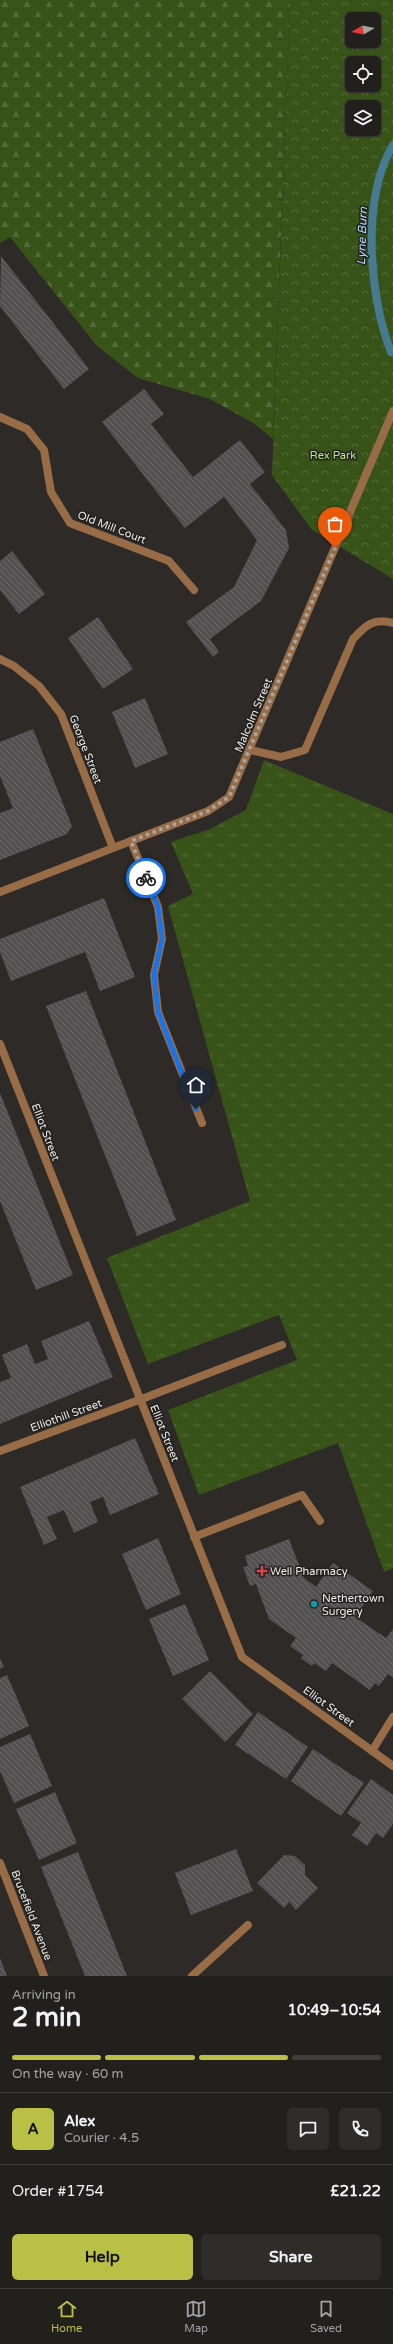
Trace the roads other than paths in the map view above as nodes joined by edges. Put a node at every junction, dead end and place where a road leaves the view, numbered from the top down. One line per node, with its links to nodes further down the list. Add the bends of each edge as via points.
1 (393, 411): 6 (street, Malcolm Street)
2 (0, 417): 3 (street, Old Mill Court, via 27,429 44,450 51,492 70,523 169,561)
3 (194, 590)
4 (393, 623): 6 (street, via 385,621 367,624 353,639 305,750 281,757)
5 (0, 659): 8 (street, George Street, via 14,666 38,686 61,714)
6 (250, 750): 7 (street, Malcolm Street, via 229,797 208,811)
7 (131, 841): 8 (street, Malcolm Street); 11 (street, via 158,907 162,939 154,975 158,1012)
8 (113, 848): 9 (street, Malcolm Street)
9 (0, 892)
10 (0, 1044): 13 (street, Elliot Street)
11 (202, 1123)
12 (282, 1345): 13 (street, Elliothill Street)
13 (139, 1400): 14 (street, Elliothill Street); 16 (street, Elliot Street)
14 (0, 1451)
15 (320, 1521): 16 (street, via 302,1495)
16 (194, 1537): 18 (street, Elliot Street, via 242,1657)
17 (393, 1717): 18 (street)
18 (372, 1751): 19 (street, Elliot Street)
19 (393, 1766)
20 (0, 1863): 22 (street, Brucefield Avenue)
21 (248, 1925): 23 (street)
22 (44, 1976)
23 (192, 1976)

